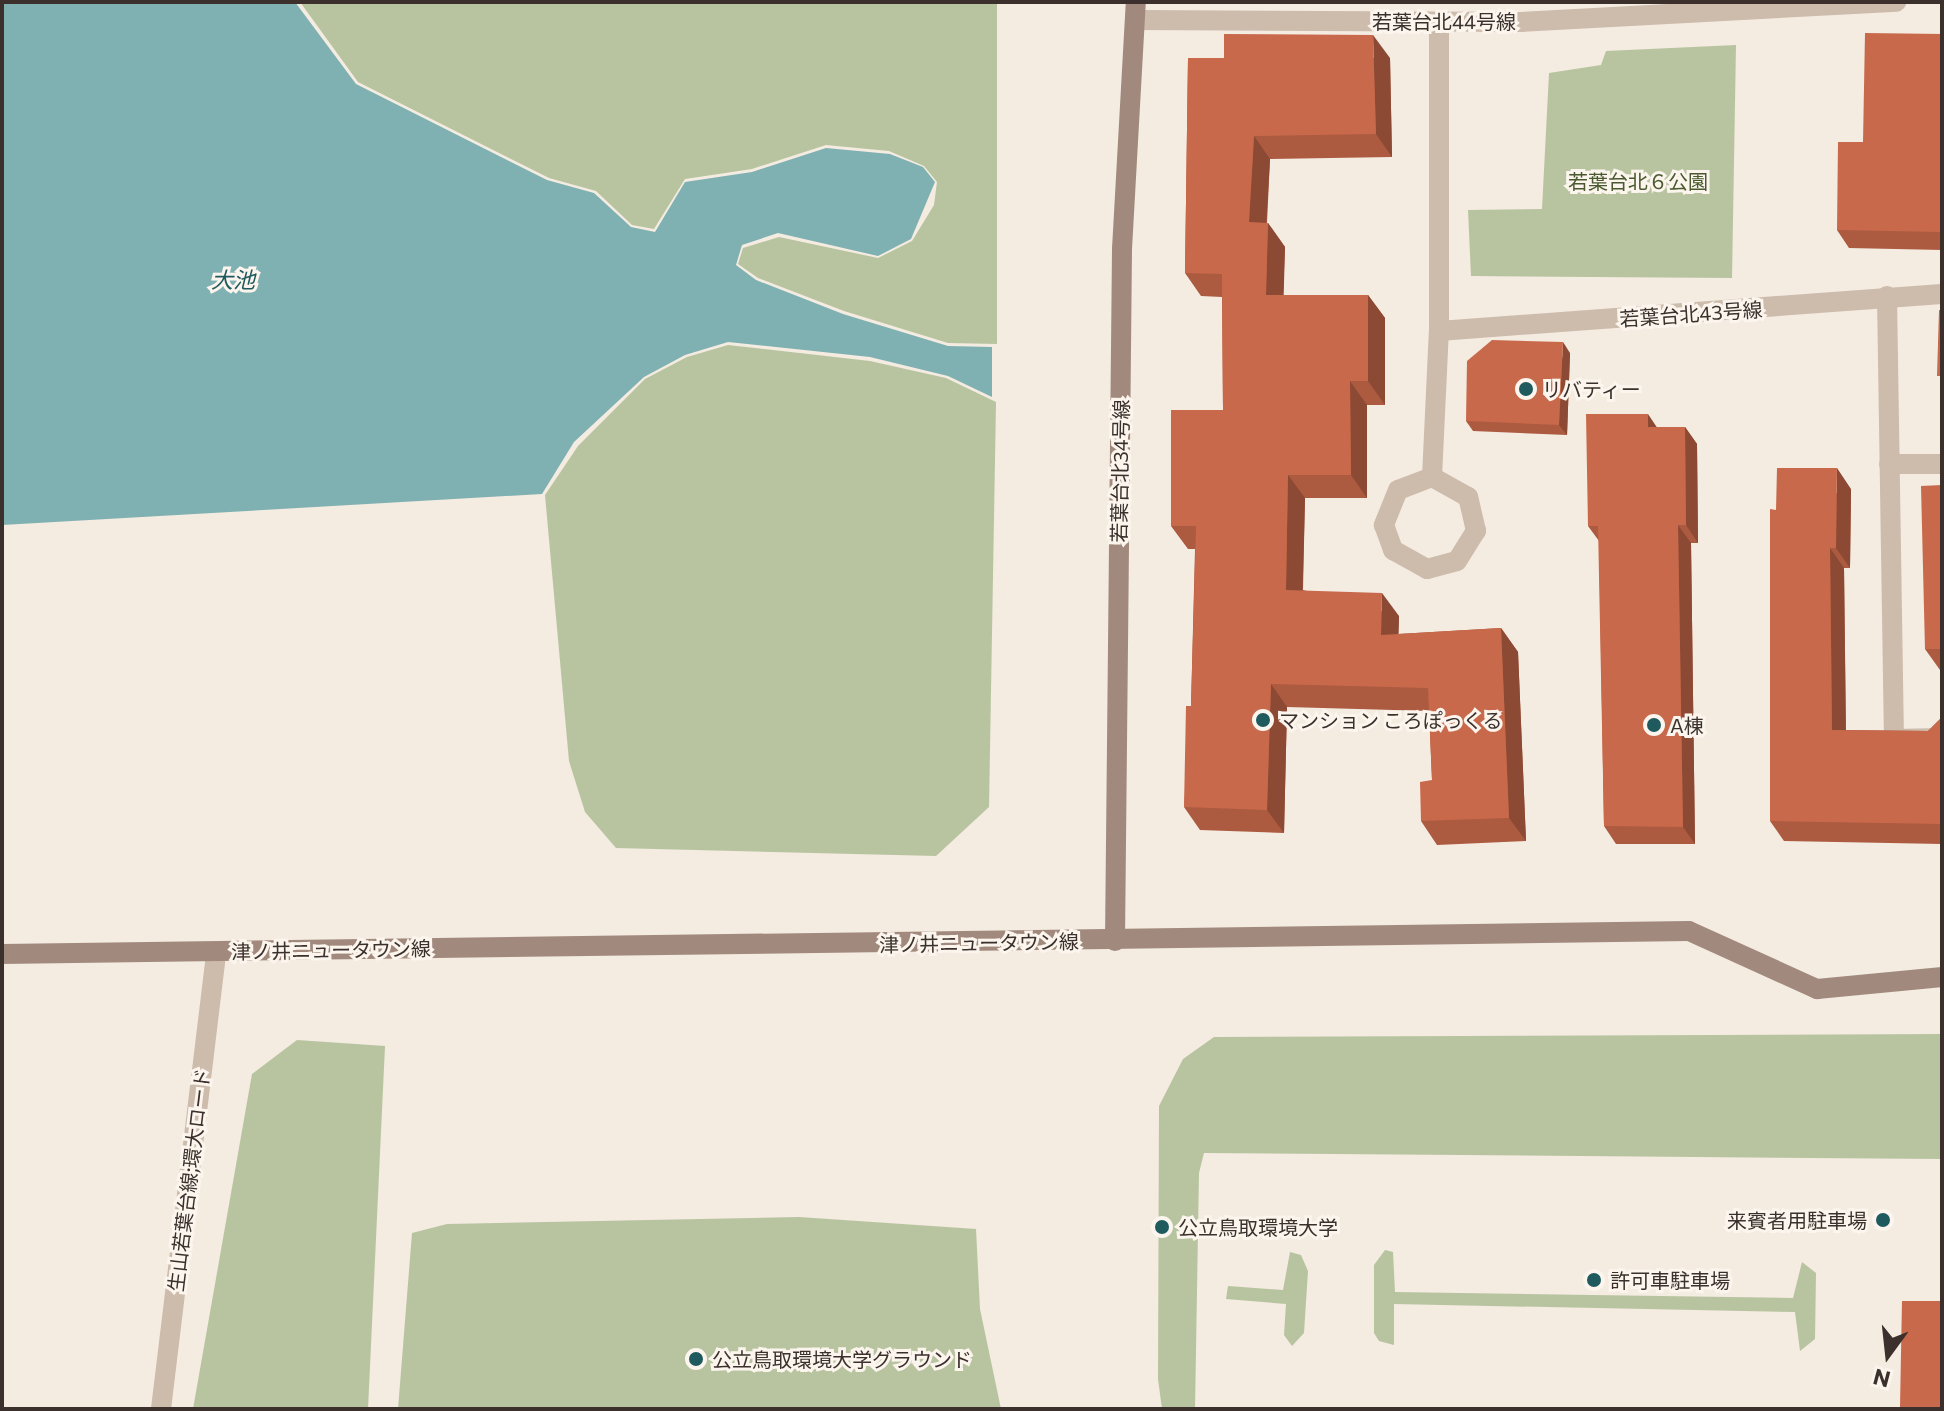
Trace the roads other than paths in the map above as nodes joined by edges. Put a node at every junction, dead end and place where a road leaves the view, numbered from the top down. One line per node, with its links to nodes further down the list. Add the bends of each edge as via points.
1 (1896, 2): 3 (street, 若葉台北44号線)
2 (1135, 11): 3 (street, 若葉台北44号線); 11 (street, 若葉台北34号線, via 1122,249)
3 (1439, 22): 6 (street)
4 (1942, 294): 5 (street, 若葉台北43号線)
5 (1887, 296): 6 (street, 若葉台北43号線); 7 (street)
6 (1439, 331): 9 (street)
7 (1889, 464): 8 (street); 10 (street, via 1894,739)
8 (1942, 464)
9 (1432, 477): 9 (street, via 1398,490 1384,525 1393,550 1427,569 1457,561 1476,531 1468,497)
10 (1942, 738)
11 (1115, 941): 12 (street, 津ノ井ニュータウン線); 14 (street, 津ノ井ニュータウン線, via 1689,931 1817,989)
12 (216, 952): 13 (street, 津ノ井ニュータウン線); 15 (street, 生山若葉台線;環大ロード)
13 (2, 954)
14 (1942, 977)
15 (161, 1409)

